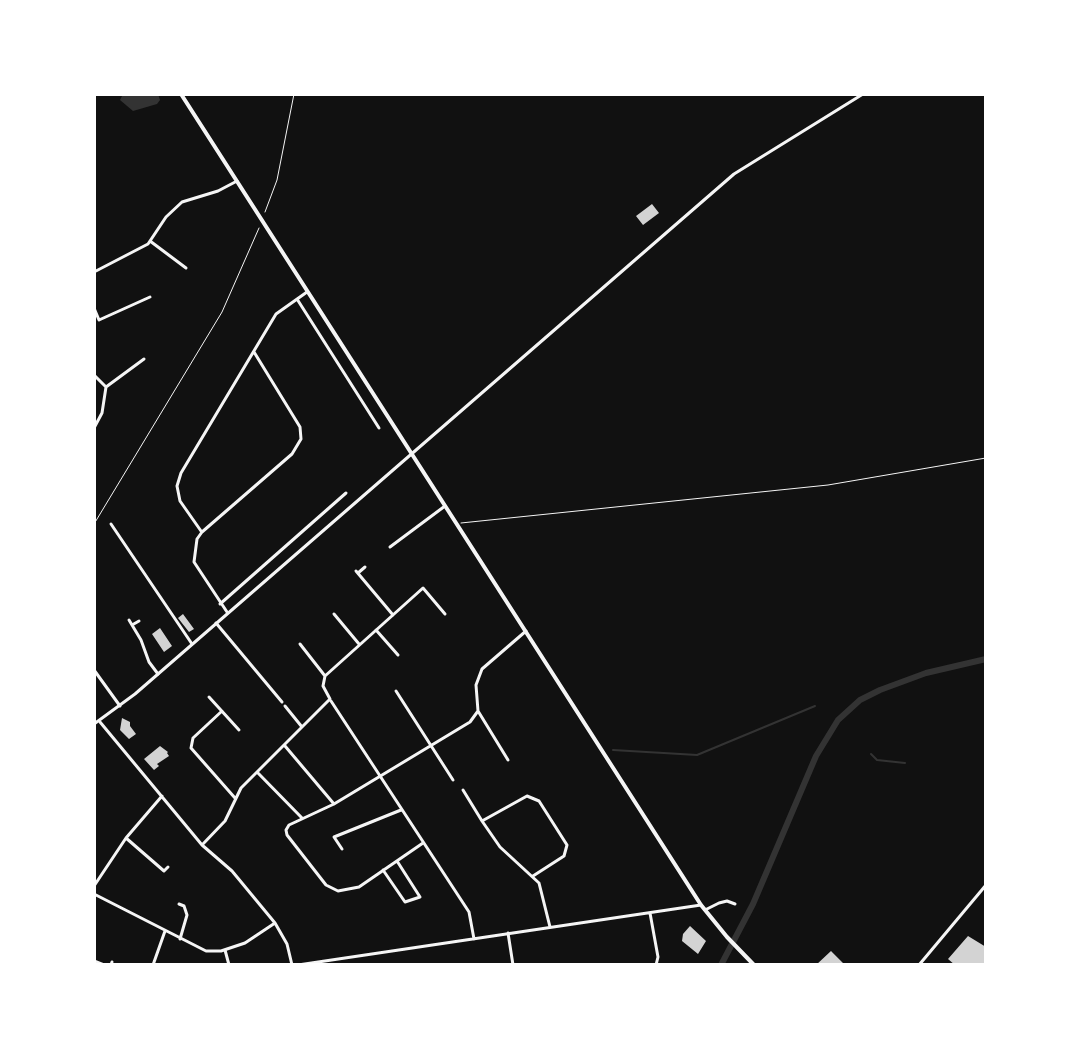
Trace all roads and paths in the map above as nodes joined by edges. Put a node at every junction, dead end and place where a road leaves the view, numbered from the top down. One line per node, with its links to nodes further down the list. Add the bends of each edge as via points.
1 (181, 94): 4 (main road)
2 (294, 94): 29 (path, via 277,180 250,252 222,312)
3 (863, 94): 24 (street, via 734,174)
4 (237, 181): 5 (street, via 175,207); 8 (main road)
5 (150, 241): 6 (street); 7 (street)
6 (186, 268)
7 (94, 272)
8 (307, 292): 10 (street); 19 (main road)
9 (150, 297): 12 (street)
10 (297, 299): 14 (street, via 276,314); 21 (street)
11 (94, 308): 12 (street)
12 (99, 320): 13 (street)
13 (94, 323)
14 (254, 352): 32 (street, via 177,486 180,501); 32 (street, via 300,427 301,439 292,454)
15 (144, 359): 16 (street)
16 (139, 363): 17 (street); 20 (street)
17 (144, 368)
18 (94, 375): 20 (street)
19 (369, 386): 21 (street); 24 (main road)
20 (106, 387): 22 (street)
21 (357, 393): 23 (street)
22 (94, 428)
23 (379, 428)
24 (412, 453): 27 (main road); 39 (street)
25 (986, 458): 28 (lane, via 828,485)
26 (346, 493): 38 (street)
27 (445, 506): 28 (main road); 34 (street)
28 (457, 523): 48 (main road)
29 (94, 524)
30 (111, 524): 31 (street)
31 (115, 529): 33 (street); 49 (street)
32 (202, 532): 38 (street, via 194,562)
33 (109, 533)
34 (398, 541): 35 (street); 36 (street)
35 (390, 547)
36 (404, 548)
37 (365, 567): 41 (street, via 357,572)
38 (220, 604): 39 (street)
39 (227, 612): 45 (street)
40 (344, 613): 51 (street, via 336,616)
41 (393, 615): 42 (street, via 423,588 444,612); 47 (street)
42 (435, 616)
43 (129, 620): 46 (street)
44 (139, 621): 46 (street)
45 (216, 623): 49 (street); 59 (street)
46 (132, 625): 54 (street)
47 (376, 630): 51 (street); 52 (street, via 397,654)
48 (526, 631): 63 (street, via 482,669 476,685); 98 (main road)
49 (192, 644): 54 (street)
50 (300, 644): 55 (street)
51 (359, 644): 55 (street)
52 (400, 647)
53 (94, 670): 60 (street)
54 (158, 674): 60 (street)
55 (325, 676): 58 (street, via 323,686)
56 (396, 691): 69 (street)
57 (209, 697): 62 (street)
58 (330, 699): 66 (street); 72 (street)
59 (282, 702)
60 (120, 706): 64 (street)
61 (285, 706): 66 (street)
62 (222, 711): 67 (street); 77 (street, via 193,738 191,748)
63 (478, 711): 69 (street); 70 (street)
64 (100, 722): 65 (street); 76 (street)
65 (94, 724)
66 (302, 727): 68 (street)
67 (239, 730)
68 (284, 744): 71 (street); 79 (street)
69 (432, 746): 72 (street); 73 (street)
70 (508, 760)
71 (257, 772): 77 (street); 81 (street)
72 (381, 777): 79 (street); 80 (street)
73 (453, 780)
74 (463, 790): 78 (street)
75 (475, 794): 78 (street)
76 (162, 796): 83 (street); 85 (street)
77 (235, 798): 85 (street, via 225,821)
78 (469, 798): 82 (street)
79 (334, 804): 81 (street)
80 (401, 810): 84 (street); 86 (street, via 334,837)
81 (302, 818): 90 (street, via 289,825 287,835 329,888 353,890)
82 (482, 821): 92 (street, via 500,847); 92 (street, via 527,796 539,801 567,850)
83 (126, 838): 88 (street, via 164,871); 91 (street)
84 (423, 843): 87 (street); 105 (street, via 469,912)
85 (202, 845): 100 (street, via 232,871)
86 (342, 849)
87 (397, 861): 90 (street); 90 (street, via 420,897 405,902)
88 (168, 867)
89 (94, 870): 91 (street)
90 (383, 870)
91 (101, 874): 94 (street)
92 (533, 876): 101 (street, via 543,890)
93 (986, 885): 116 (street)
94 (94, 886)
95 (94, 894): 102 (street)
96 (179, 904): 104 (street, via 187,915)
97 (735, 904): 98 (street)
98 (703, 907): 99 (street); 115 (main road)
99 (650, 913): 101 (street); 114 (street)
100 (275, 923): 106 (street); 111 (street)
101 (550, 927): 103 (street)
102 (165, 931): 104 (street); 109 (street)
103 (508, 933): 105 (street); 113 (street)
104 (180, 939): 106 (street, via 206,951)
105 (474, 939): 112 (street)
106 (225, 950): 110 (street)
107 (94, 961): 108 (street)
108 (104, 965)
109 (153, 965)
110 (229, 965)
111 (292, 965)
112 (298, 965)
113 (513, 965)
114 (656, 965)
115 (754, 965)
116 (919, 965)

